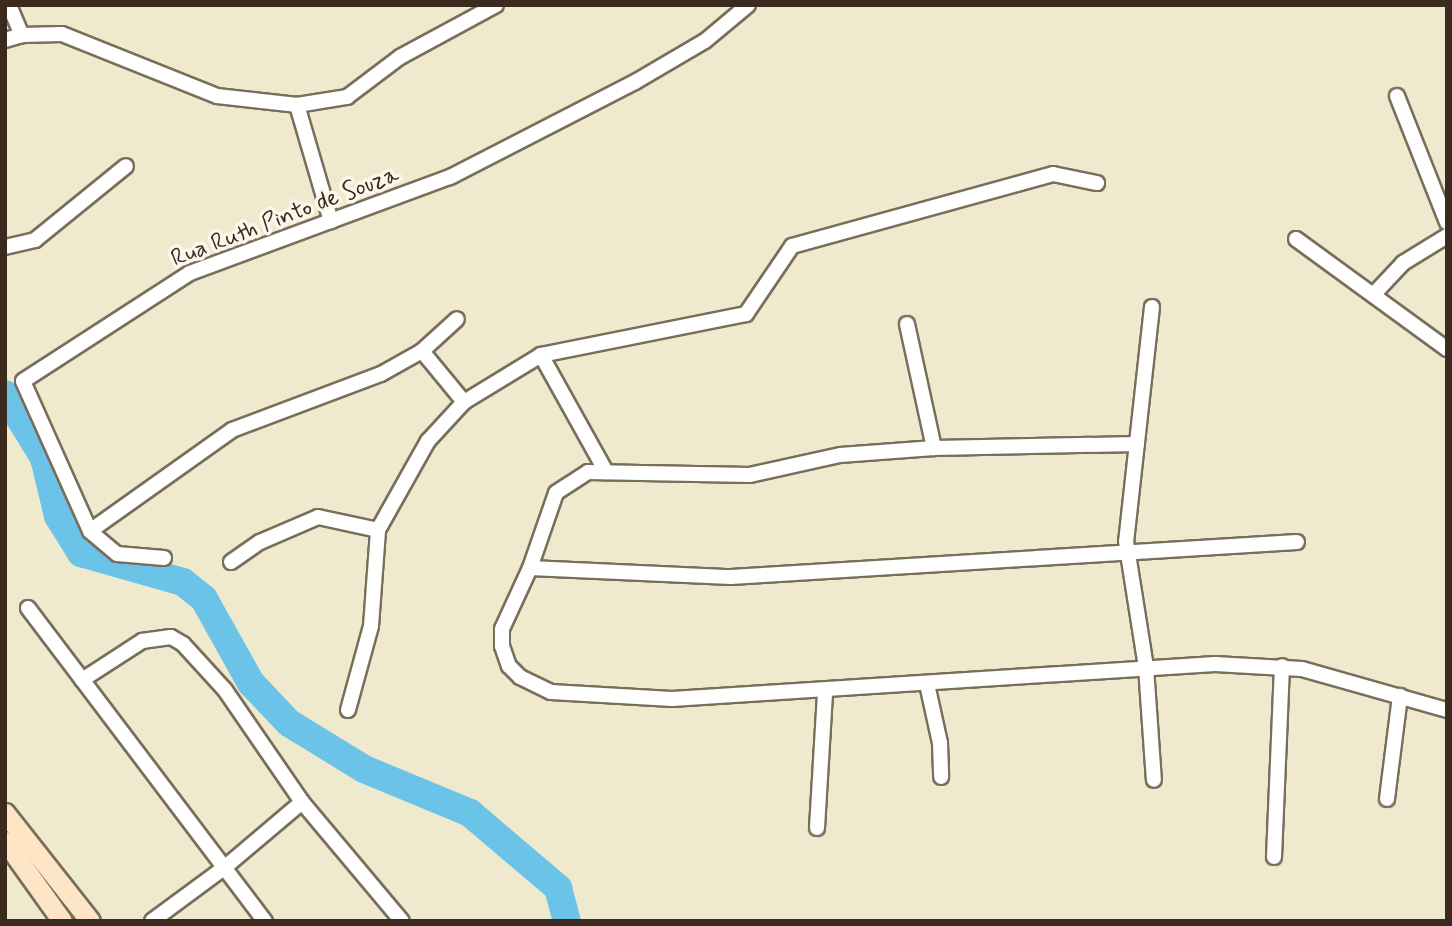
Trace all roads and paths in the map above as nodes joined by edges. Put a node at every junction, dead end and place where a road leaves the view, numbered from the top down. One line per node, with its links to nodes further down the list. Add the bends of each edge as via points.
1 (9, 5): 4 (street)
2 (496, 5): 7 (street, via 400,57 347,97)
3 (748, 5): 10 (street, Rua Ruth Pinto de Souza, via 705,41 512,147 450,177)
4 (22, 35): 5 (street); 7 (street, via 62,34 217,96)
5 (5, 40)
6 (1397, 96): 11 (street)
7 (297, 105): 10 (street)
8 (125, 166): 14 (street, via 35,240)
9 (1097, 183): 21 (street, via 1053,174 793,246 746,314)
10 (331, 221): 27 (street, Rua Ruth Pinto de Souza, via 190,273 23,381)
11 (1447, 222)
12 (1447, 236): 15 (street, via 1403,263)
13 (1296, 239): 15 (street)
14 (5, 247)
15 (1373, 295): 19 (street)
16 (1152, 307): 23 (street)
17 (457, 319): 20 (street)
18 (908, 324): 24 (street)
19 (1447, 349)
20 (422, 351): 22 (street); 27 (street, via 381,374 232,430)
21 (541, 355): 22 (street); 25 (street)
22 (464, 402): 26 (street, via 428,441)
23 (1137, 444): 24 (street); 29 (street, via 1126,541)
24 (934, 448): 25 (street, via 840,456 750,475)
25 (606, 472): 32 (street, via 588,472 556,493)
26 (378, 530): 31 (street, via 318,517 260,542); 40 (street, via 371,626)
27 (90, 531): 30 (street, Rua Ruth Pinto de Souza, via 117,554)
28 (1297, 542): 29 (street)
29 (1129, 551): 32 (street, via 731,578); 35 (street)
30 (164, 558)
31 (231, 562)
32 (530, 568): 38 (street, via 502,629 509,666 535,686 551,692 672,699)
33 (28, 608): 36 (street)
34 (1282, 666): 35 (street); 39 (street); 49 (street)
35 (1146, 667): 37 (street); 43 (street)
36 (82, 680): 45 (street, via 142,641 171,637 225,690); 50 (street)
37 (926, 684): 38 (street); 42 (street, via 940,743)
38 (825, 692): 47 (street)
39 (1400, 696): 41 (street); 44 (street)
40 (348, 709)
41 (1447, 709)
42 (941, 776)
43 (1154, 780)
44 (1387, 799)
45 (302, 802): 50 (street); 55 (street)
46 (5, 813): 52 (main road)
47 (817, 828)
48 (5, 841): 51 (main road)
49 (1274, 857)
50 (224, 868): 53 (street); 54 (street)
51 (62, 921)
52 (90, 921)
53 (152, 921)
54 (265, 921)
55 (402, 921)

